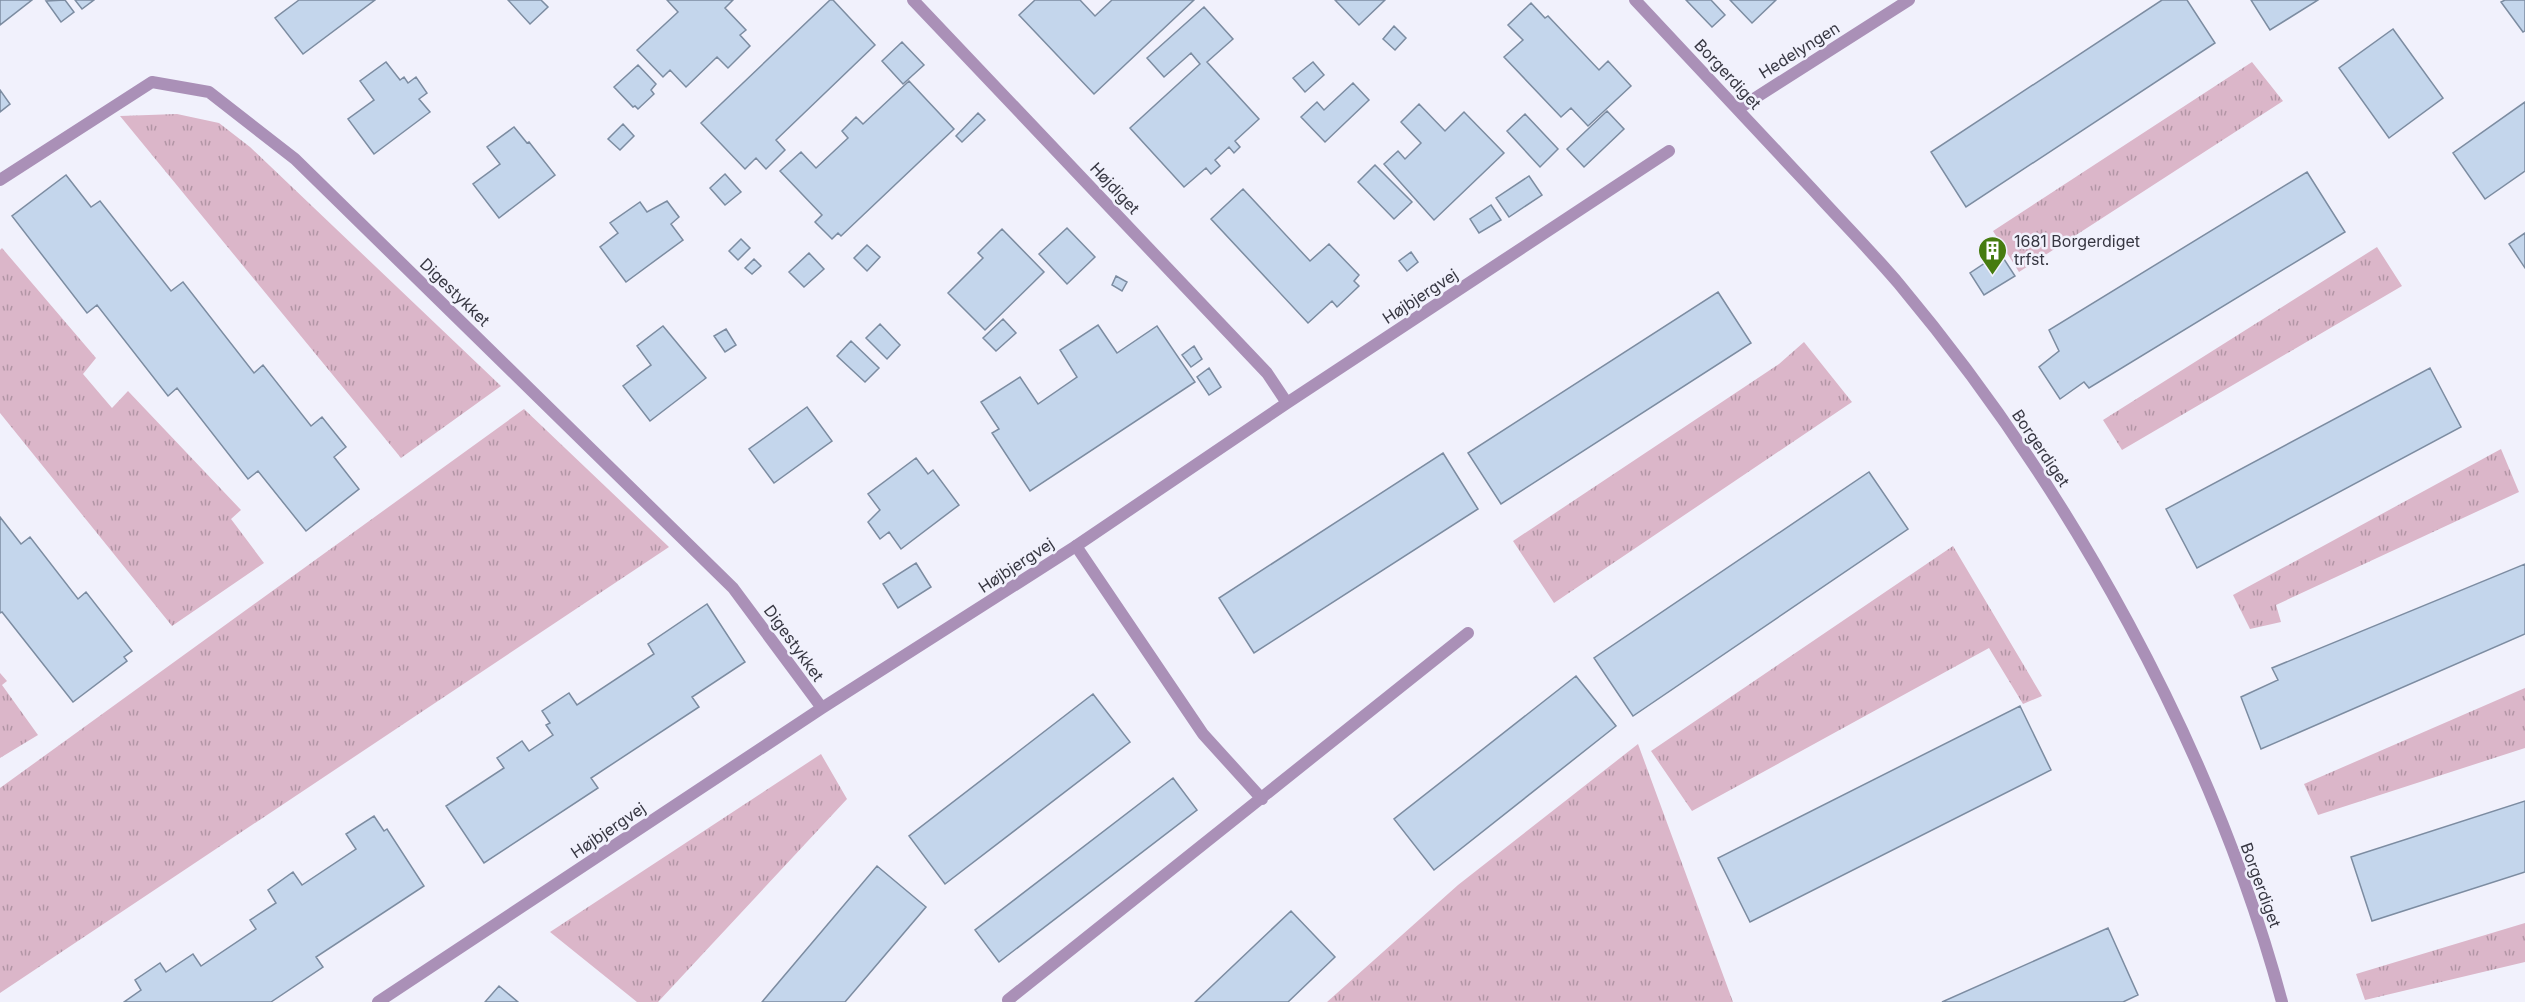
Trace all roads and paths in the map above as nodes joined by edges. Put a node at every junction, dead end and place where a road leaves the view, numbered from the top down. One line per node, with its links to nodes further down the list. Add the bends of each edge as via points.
1 (914, 0): 7 (street, Højdiget, via 1268,373)
2 (1635, 0): 4 (street, Borgerdiget)
3 (1909, 0): 4 (street, Hedelyngen)
4 (1738, 109): 14 (street, Borgerdiget, via 1889,272 1941,337 2030,459 2086,549 2137,640 2190,749 2250,900)
5 (1669, 151): 7 (street, Højbjergvej)
6 (0, 180): 10 (street, Digestykket, via 152,82 208,92 295,159 733,588)
7 (1287, 403): 8 (street, Højbjergvej)
8 (1076, 546): 10 (street, Højbjergvej); 11 (street, via 1203,734)
9 (1468, 633): 11 (street)
10 (822, 708): 13 (street, Højbjergvej)
11 (1262, 799): 12 (street)
12 (1008, 1000)
13 (378, 1002)
14 (2282, 1002)

